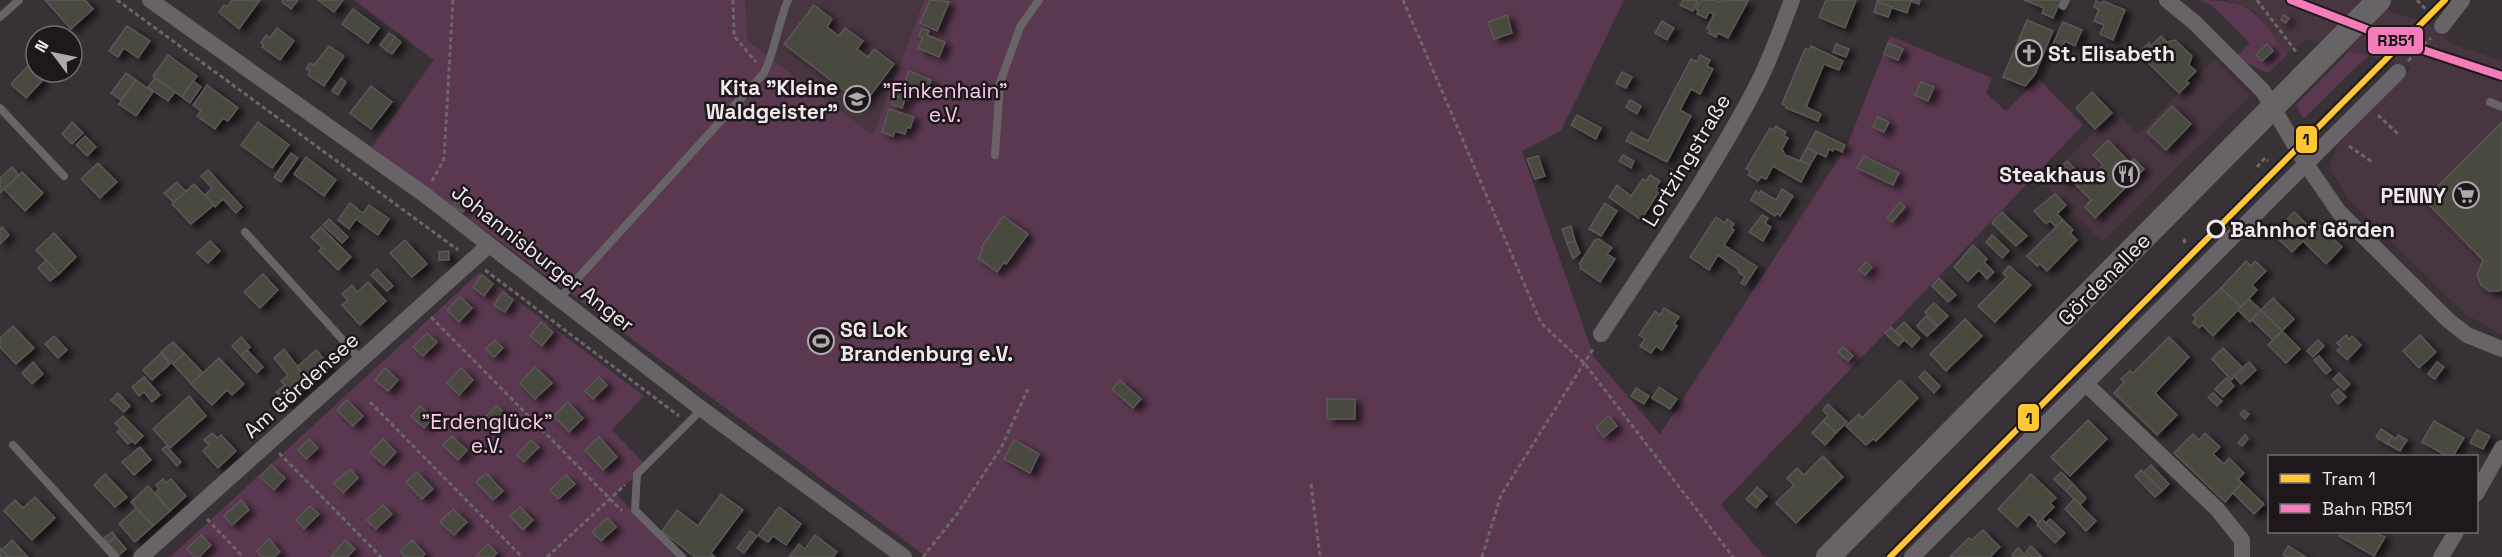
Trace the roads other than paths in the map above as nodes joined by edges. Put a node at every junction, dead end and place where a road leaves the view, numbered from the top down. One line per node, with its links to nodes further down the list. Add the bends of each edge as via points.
1 (19, 0): 9 (lane)
2 (150, 0): 20 (street, Johannisburger Anger, via 425,195)
3 (788, 0): 21 (lane, via 764,73)
4 (1039, 0): 16 (lane, via 1020,27 1000,83)
5 (1792, 0): 22 (street, Lortzingstraße, via 1758,83 1734,127 1691,200)
6 (2167, 0): 13 (street, via 2263,91)
7 (2379, 0): 13 (street, Gördenallee)
8 (2462, 0): 10 (street)
9 (0, 17)
10 (2442, 26)
11 (2398, 72): 17 (street)
12 (2490, 102): 14 (lane)
13 (2273, 107): 17 (street); 35 (street, Gördenallee)
14 (2502, 107)
15 (0, 108): 18 (lane)
16 (995, 155)
17 (2306, 164): 23 (street, via 2339,212 2448,320 2467,335); 25 (street)
18 (64, 176)
19 (245, 232): 24 (lane)
20 (489, 245): 21 (street, Johannisburger Anger); 24 (street, Am Gördensee)
21 (559, 298): 26 (street, Johannisburger Anger)
22 (1601, 334)
23 (2502, 349)
24 (362, 360): 32 (street, Am Gördensee)
25 (2086, 384): 36 (street); 37 (street, via 2217,509 2242,540)
26 (702, 409): 33 (lane, via 637,474 635,510); 34 (street, Johannisburger Anger)
27 (13, 445): 31 (lane)
28 (2502, 448): 29 (street)
29 (2478, 490)
30 (2455, 533): 38 (street)
31 (115, 557)
32 (141, 557)
33 (682, 557)
34 (904, 557)
35 (1828, 557)
36 (1912, 557)
37 (2242, 557)
38 (2441, 557)

